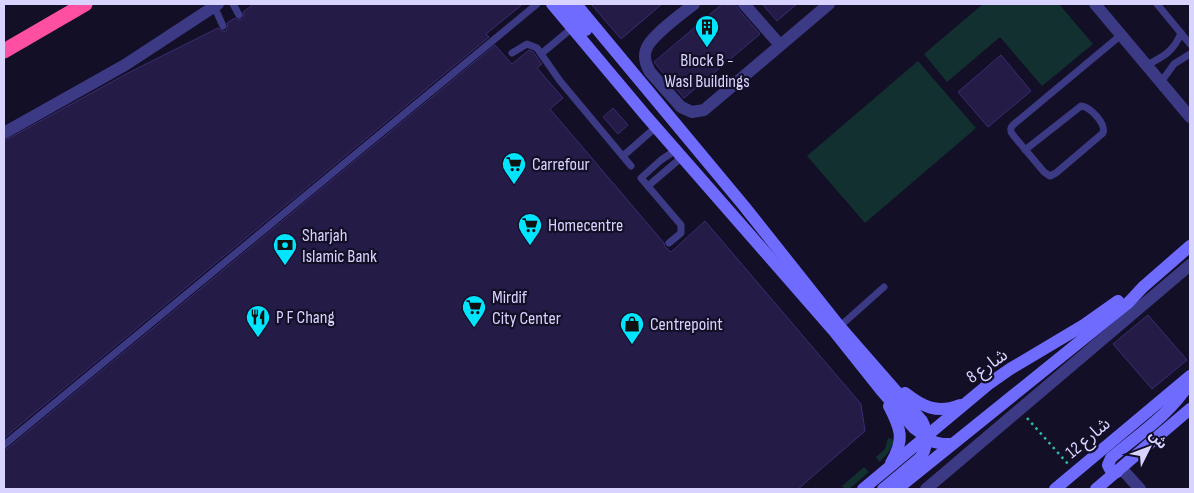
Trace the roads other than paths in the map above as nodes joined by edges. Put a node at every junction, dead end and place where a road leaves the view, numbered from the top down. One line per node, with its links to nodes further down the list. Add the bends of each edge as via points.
1 (85, 4): 20 (highway)
2 (233, 4): 13 (lane)
3 (538, 4): 49 (lane)
4 (552, 4): 15 (street)
5 (564, 4): 25 (street, via 617,66)
6 (576, 4): 25 (street)
7 (694, 4): 19 (street, via 653,39 645,51 646,66 650,72 686,111 704,110)
8 (744, 4): 19 (street)
9 (829, 4): 19 (street)
10 (1095, 4): 17 (street)
11 (1157, 4): 16 (lane)
12 (216, 5): 14 (lane); 29 (street, via 125,65)
13 (239, 15)
14 (223, 26)
15 (572, 28): 22 (lane); 28 (street)
16 (1181, 33): 18 (lane); 24 (lane, via 1167,54)
17 (1121, 35): 24 (street); 30 (lane, via 1012,125 1011,133)
18 (1190, 44)
19 (780, 46)
20 (4, 51)
21 (512, 52): 22 (lane, via 527,44)
22 (541, 54): 32 (lane)
23 (1190, 54): 26 (lane, via 1174,64)
24 (1147, 65): 26 (street)
25 (636, 78): 35 (street)
26 (1161, 82): 27 (street)
27 (1190, 117)
28 (656, 127): 31 (street); 32 (lane)
29 (4, 133)
30 (1026, 150): 30 (lane, via 1045,174 1052,176 1101,135 1104,127 1089,109 1081,106)
31 (679, 154): 34 (lane); 34 (lane, via 661,160 640,178); 35 (street, via 681,149 691,152 722,188); 41 (street)
32 (623, 156): 33 (lane)
33 (631, 166)
34 (648, 186): 36 (lane, via 682,228)
35 (744, 206): 41 (street)
36 (669, 243)
37 (1190, 246): 40 (street, شارع 8)
38 (1190, 265): 55 (street)
39 (884, 287): 41 (lane)
40 (1143, 287): 45 (street, شارع 8, via 1010,369); 48 (street, شارع 8)
41 (837, 329): 44 (street)
42 (1190, 376): 56 (street, شارع 12)
43 (1190, 381): 51 (street, via 1165,413 1111,458 1108,466)
44 (884, 384): 45 (street, via 932,409); 47 (street, via 914,428); 50 (street, via 901,433 900,444)
45 (964, 404): 47 (street, شارع 8)
46 (1190, 409): 51 (street)
47 (926, 437): 48 (street); 50 (street, شارع 8); 53 (street, via 922,455)
48 (952, 444): 54 (street, شارع 8)
49 (4, 446)
50 (887, 469): 52 (street, شارع 8)
51 (1119, 470): 57 (street); 58 (street)
52 (863, 489)
53 (883, 489)
54 (897, 489)
55 (926, 489)
56 (1055, 489)
57 (1096, 489)
58 (1140, 489)

